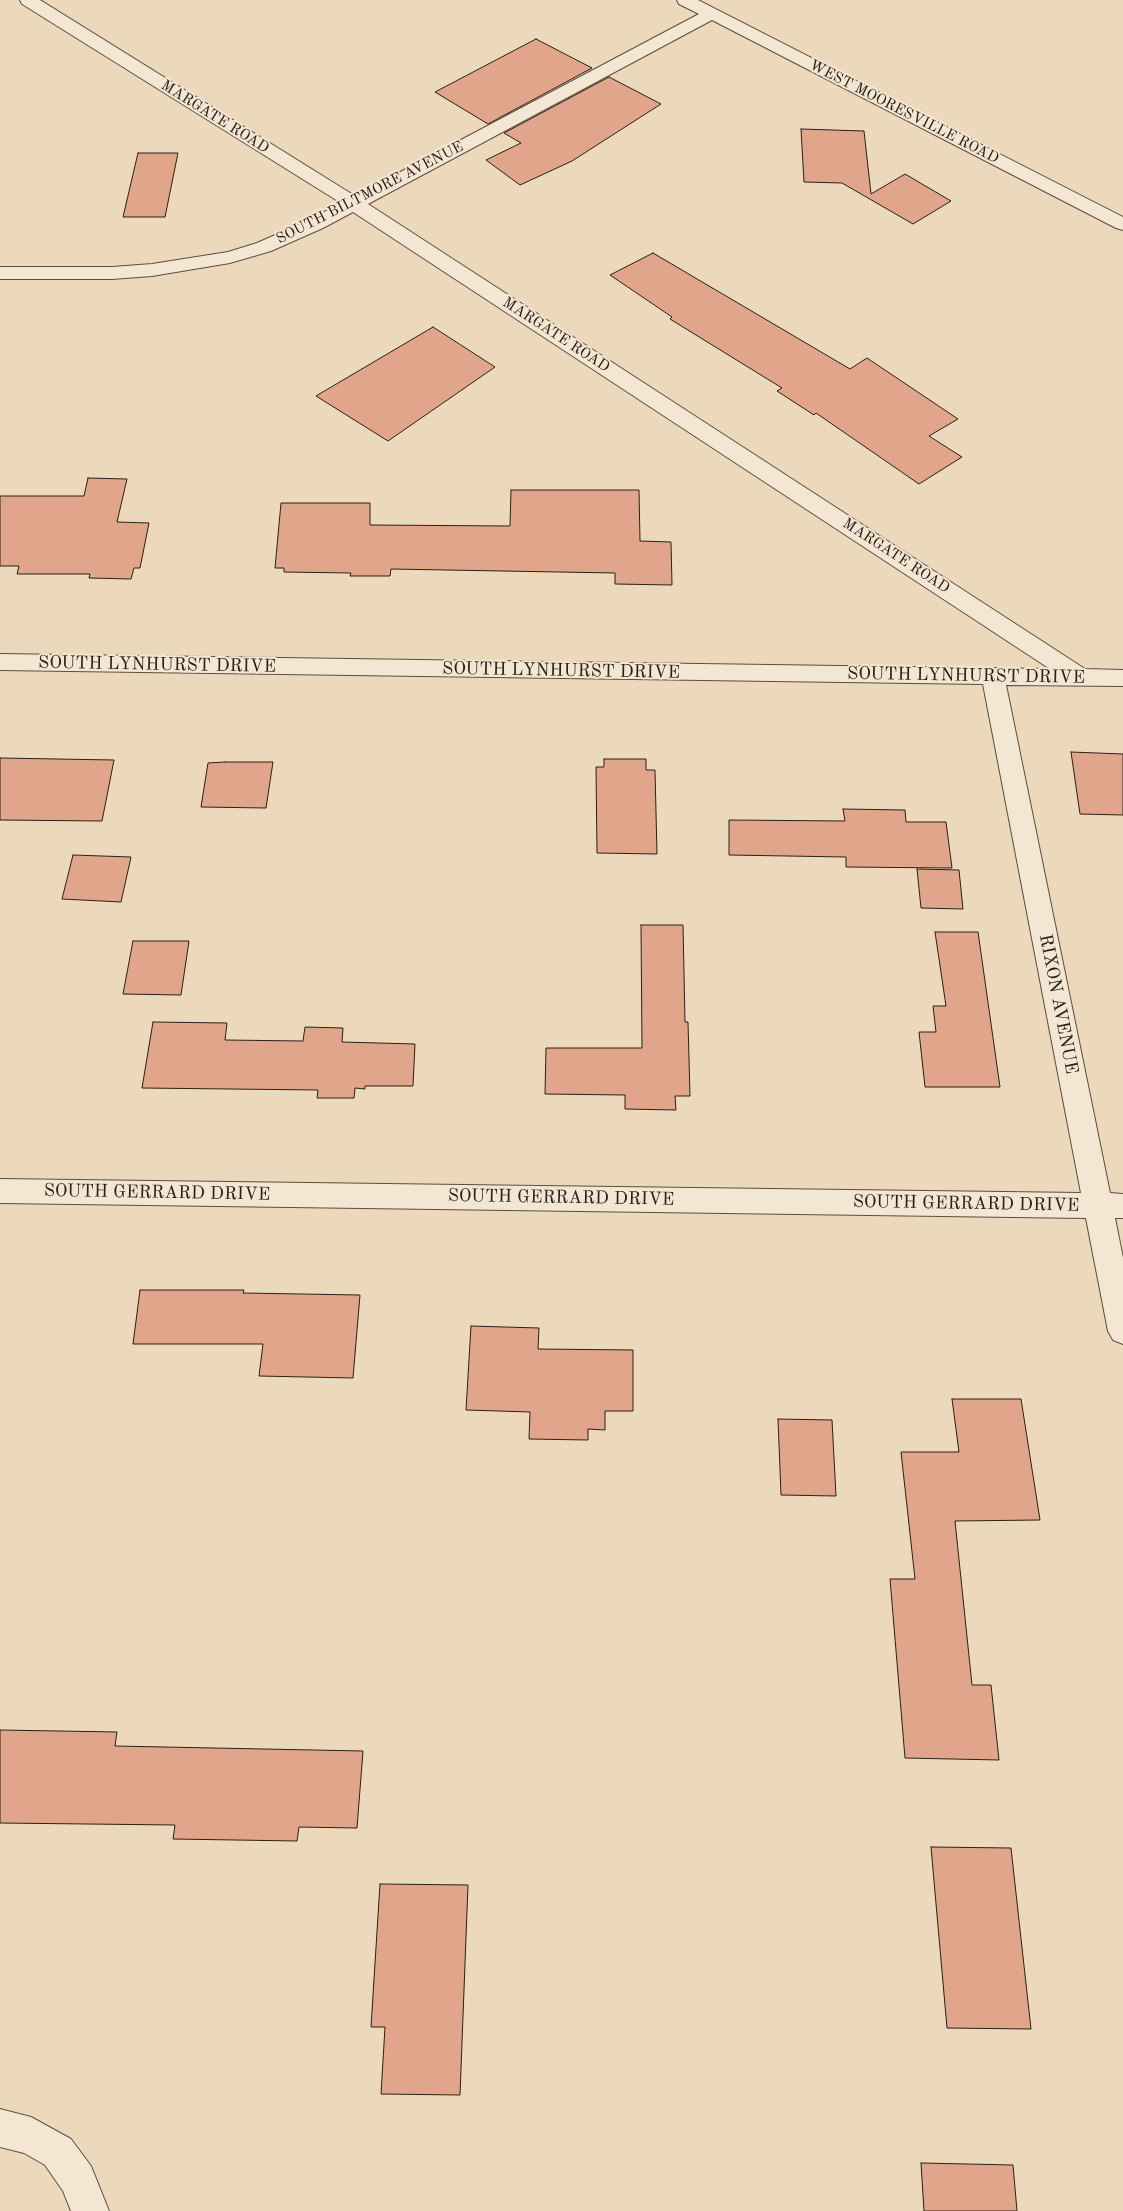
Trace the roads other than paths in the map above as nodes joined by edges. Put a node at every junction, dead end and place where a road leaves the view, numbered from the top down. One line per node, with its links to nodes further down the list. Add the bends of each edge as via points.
1 (28, 0): 4 (street, MARGATE ROAD)
2 (685, 0): 3 (street, WEST MOORESVILLE ROAD)
3 (711, 14): 4 (street, SOUTH BILTMORE AVENUE); 5 (street, WEST MOORESVILLE ROAD)
4 (353, 203): 6 (street, SOUTH BILTMORE AVENUE, via 305,230 264,247 206,262 128,272); 9 (street, MARGATE ROAD)
5 (1123, 224)
6 (0, 273)
7 (0, 662): 8 (street, SOUTH LYNHURST DRIVE)
8 (993, 677): 9 (street, SOUTH LYNHURST DRIVE); 12 (street, RIXON AVENUE)
9 (1080, 677): 10 (street, SOUTH LYNHURST DRIVE)
10 (1123, 678)
11 (0, 1191): 12 (street, SOUTH GERRARD DRIVE)
12 (1111, 1206): 13 (street, RIXON AVENUE)
13 (1123, 1331)
14 (0, 2128): 15 (street, via 31,2136 58,2152)
15 (84, 2195)

